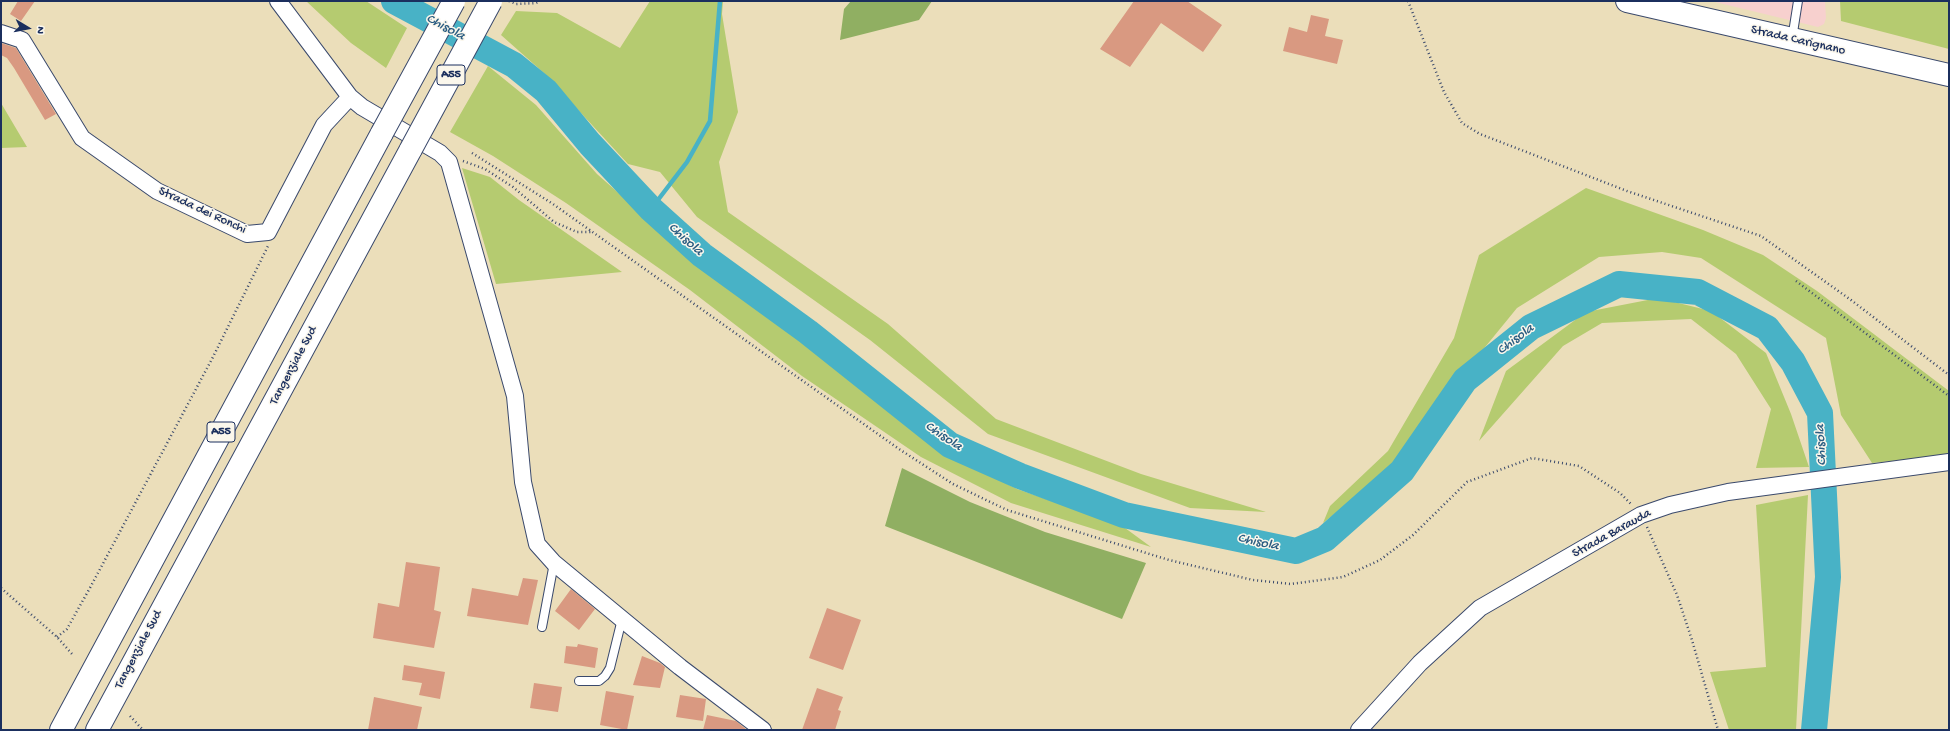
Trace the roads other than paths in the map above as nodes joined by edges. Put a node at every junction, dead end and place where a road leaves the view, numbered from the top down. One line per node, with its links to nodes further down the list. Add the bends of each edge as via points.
1 (278, 1): 9 (street)
2 (454, 1): 15 (main road, A55, bridge)
3 (491, 1): 16 (main road, Tangenziale Sud / A55, bridge)
4 (1798, 1): 7 (lane)
5 (1638, 2): 7 (main road, Strada Carignano, via 1688,11)
6 (1, 33): 9 (street, Strada dei Ronchi, via 22,40 82,138 157,191 247,234 268,232 324,125)
7 (1792, 40): 8 (main road, Strada Carignano)
8 (1949, 75)
9 (350, 97): 11 (street, via 362,107 440,153 449,162 514,396 523,482 537,544)
10 (1949, 462): 18 (street, Strada Barauda, via 1728,492 1670,505 1641,515 1480,608 1420,662)
11 (554, 563): 12 (street); 13 (lane)
12 (622, 619): 14 (lane, via 610,668 605,676 599,682); 17 (street)
13 (542, 627)
14 (579, 681)
15 (61, 730)
16 (96, 730)
17 (763, 730)
18 (1359, 730)

